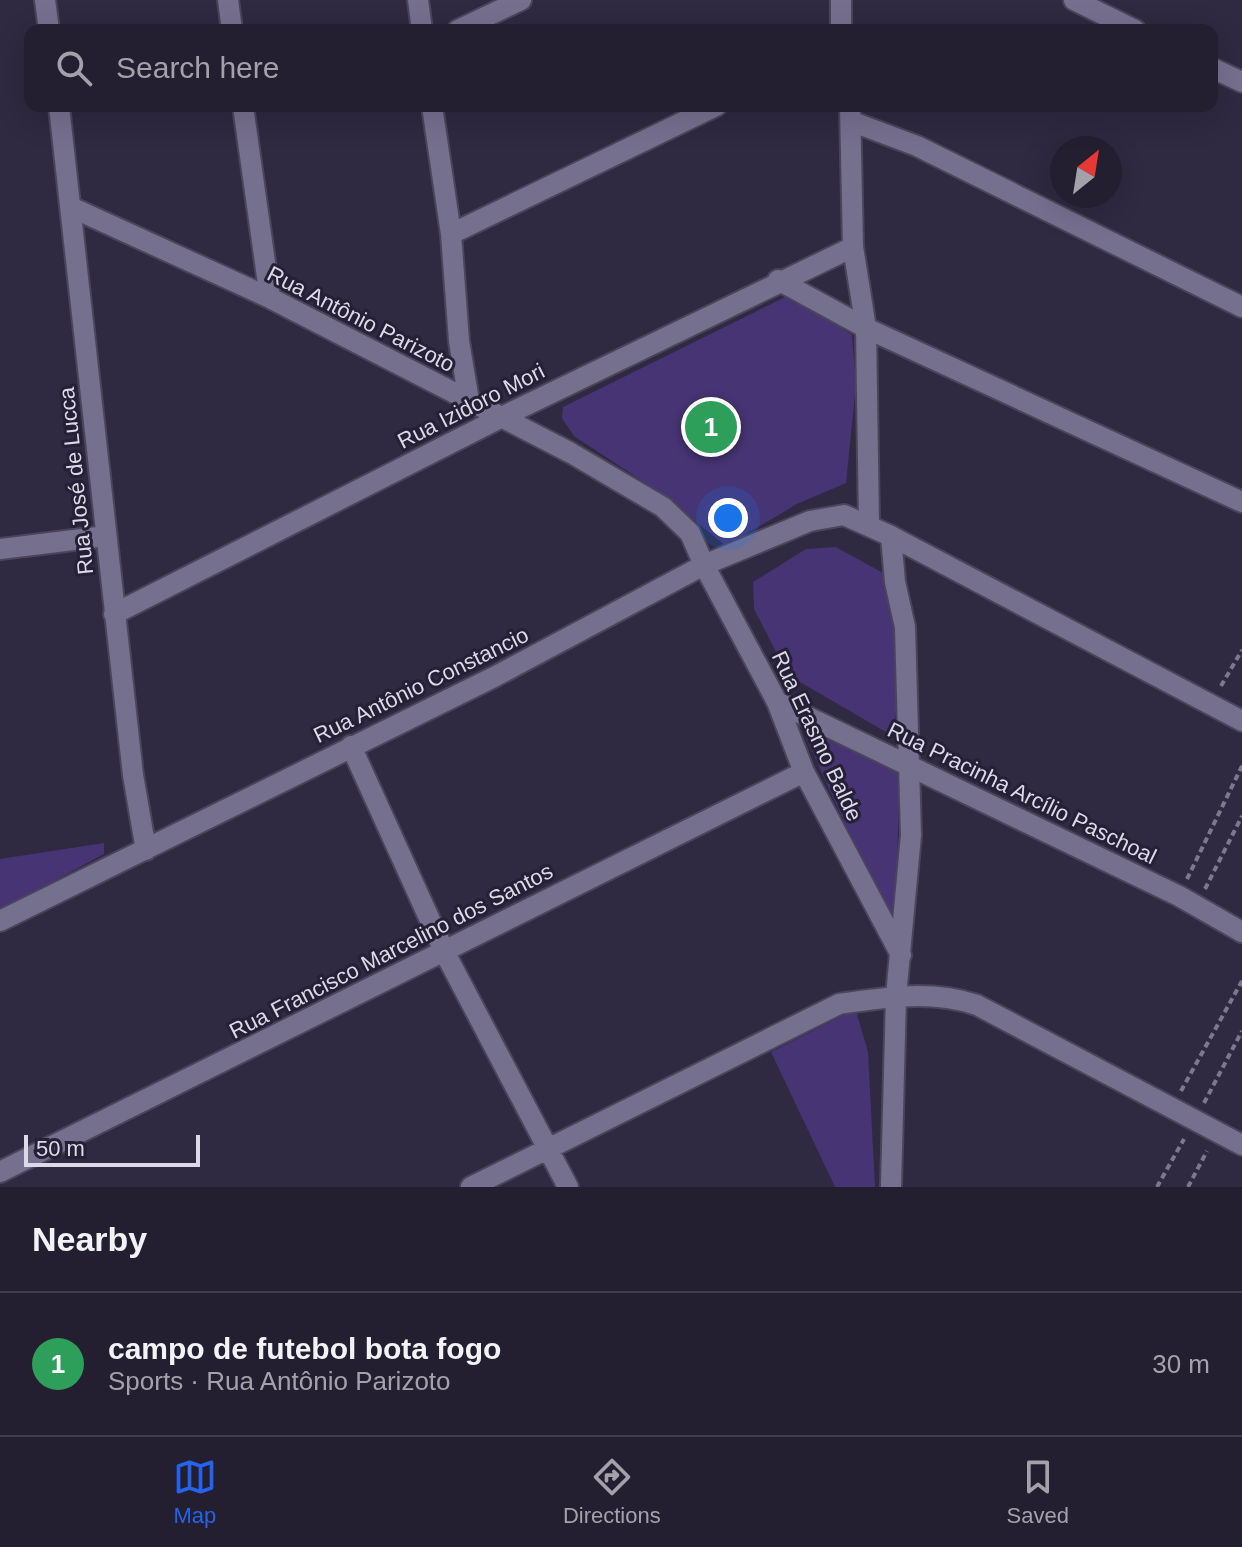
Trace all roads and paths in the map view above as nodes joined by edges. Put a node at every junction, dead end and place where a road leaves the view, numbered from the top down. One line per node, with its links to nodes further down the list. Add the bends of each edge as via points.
1 (45, 0): 7 (street)
2 (228, 0): 8 (street)
3 (418, 0): 9 (street)
4 (521, 0): 10 (street)
5 (841, 0): 11 (street)
6 (1074, 0): 12 (street)
7 (48, 24)
8 (231, 24)
9 (421, 24)
10 (471, 24)
11 (841, 24)
12 (1123, 24)
13 (1218, 71): 14 (street)
14 (1242, 82)
15 (60, 112): 20 (street, Rua José de Lucca)
16 (244, 112): 24 (street)
17 (433, 112): 21 (street)
18 (704, 112): 21 (street)
19 (852, 114): 22 (street); 25 (street)
20 (73, 208): 24 (street, Rua Antônio Parizoto); 32 (street, Rua José de Lucca)
21 (451, 234): 27 (street)
22 (853, 247): 23 (street, Rua Izidoro Mori); 26 (street)
23 (778, 280): 26 (street); 28 (street, Rua Izidoro Mori)
24 (270, 298): 27 (street, Rua Antônio Parizoto)
25 (1242, 307)
26 (866, 328): 29 (street); 31 (street)
27 (469, 401): 28 (street, Rua Antônio Parizoto)
28 (500, 417): 30 (street, Rua Antônio Parizoto); 36 (street, Rua Izidoro Mori)
29 (1242, 502)
30 (663, 507): 35 (street, Rua Erasmo Balde, via 690,533)
31 (869, 524): 33 (street, Rua Antônio Constancio); 35 (street, Rua Antônio Constancio, via 844,515 810,521)
32 (106, 536): 34 (street); 36 (street, Rua José de Lucca)
33 (891, 536): 39 (street, Rua Antônio Constancio); 42 (street, via 905,627)
34 (0, 549)
35 (704, 565): 38 (street, Rua Erasmo Balde); 41 (street, Rua Antônio Constancio)
36 (114, 614): 46 (street, Rua José de Lucca)
37 (1242, 650): 39 (path)
38 (777, 702): 42 (street, Rua Pracinha Arcílio Paschoal); 44 (street, Rua Erasmo Balde)
39 (1211, 704): 40 (street, Rua Antônio Constancio)
40 (1242, 721)
41 (351, 746): 46 (street, Rua Antônio Constancio); 50 (street)
42 (910, 764): 47 (street, Rua Pracinha Arcílio Paschoal); 51 (street, via 911,835)
43 (1242, 766): 47 (path)
44 (804, 772): 50 (street, Rua Francisco Marcelino dos Santos); 51 (street, Rua Erasmo Balde)
45 (1242, 816): 47 (path)
46 (146, 850): 48 (street, Rua Antônio Constancio)
47 (1188, 901): 49 (street, Rua Pracinha Arcílio Paschoal)
48 (0, 921)
49 (1242, 932)
50 (445, 953): 59 (street); 60 (street, Rua Francisco Marcelino dos Santos)
51 (901, 955): 53 (street)
52 (1242, 981): 55 (path)
53 (896, 996): 55 (street, via 948,995 977,1005); 59 (street, via 839,1004); 61 (street)
54 (1242, 1031): 56 (path)
55 (1172, 1108): 56 (street)
56 (1195, 1120): 57 (street); 64 (path)
57 (1217, 1131): 58 (street); 65 (path)
58 (1242, 1145)
59 (549, 1148): 62 (street); 63 (street)
60 (0, 1172)
61 (897, 1185)
62 (471, 1187)
63 (568, 1187)
64 (1157, 1187)
65 (1188, 1187)

